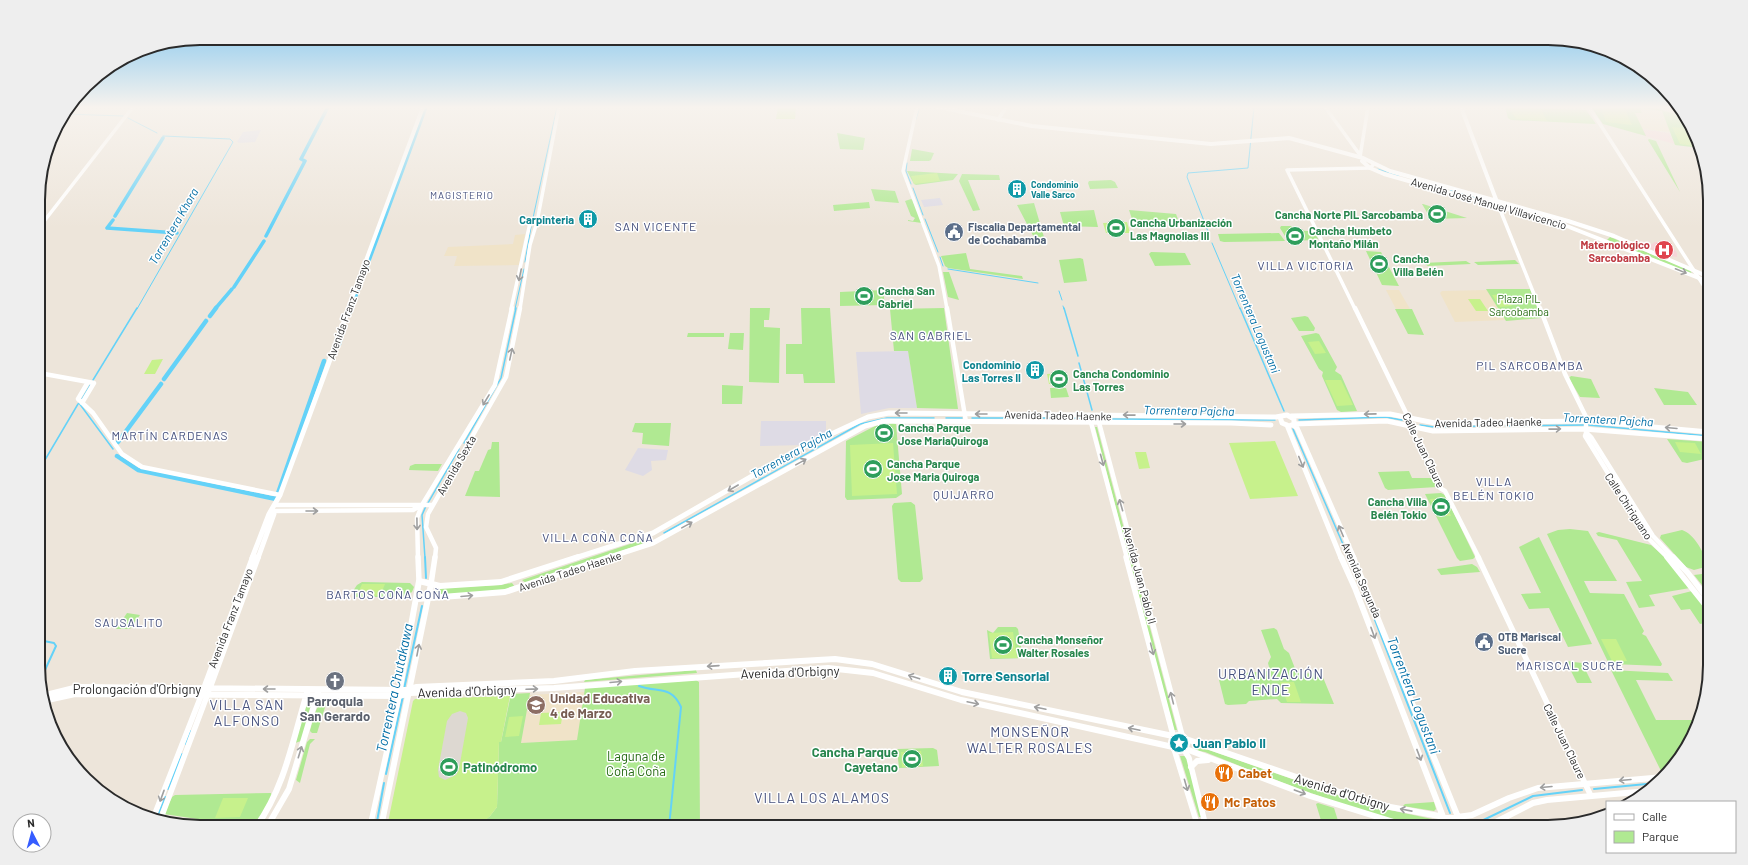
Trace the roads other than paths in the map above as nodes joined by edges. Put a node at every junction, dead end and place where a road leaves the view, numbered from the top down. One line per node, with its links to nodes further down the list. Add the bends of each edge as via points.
1 (101, 147): 14 (street)
2 (408, 147): 36 (main road, Avenida Franz Tamayo)
3 (551, 147): 37 (street, Avenida Sexta, one-way to 3, via 506,377)
4 (908, 147): 22 (street, via 903,171 939,266)
5 (1324, 147): 10 (main road, Avenida José Manuel Villavicencio)
6 (1353, 147): 10 (street)
7 (1362, 147): 10 (street)
8 (1476, 147): 12 (main road, Calle Chiriguano)
9 (1615, 147): 16 (street)
10 (1360, 157): 11 (main road, Avenida José Manuel Villavicencio)
11 (1371, 166): 12 (main road, Avenida José Manuel Villavicencio); 13 (main road, Avenida José Manuel Villavicencio, via 1384,174); 27 (street, Calle Juan Claure, via 1287,170)
12 (1497, 202): 13 (main road, Calle Chiriguano); 16 (main road, Avenida José Manuel Villavicencio, via 1614,236)
13 (1499, 207): 18 (main road, Avenida José Manuel Villavicencio, one-way to 18, via 1572,227); 33 (street, Calle Chiriguano)
14 (45, 219)
15 (530, 223): 37 (street, Avenida Sexta, one-way to 37, via 495,385)
16 (1694, 271): 17 (main road, Avenida José Manuel Villavicencio); 18 (street)
17 (1703, 275)
18 (1699, 279): 19 (main road, Avenida José Manuel Villavicencio); 20 (street)
19 (1703, 280)
20 (1703, 285)
21 (45, 374): 36 (street, via 88,382 78,399 92,413 122,454 142,467)
22 (965, 414): 23 (main road, Avenida Tadeo Haenke, one-way to 22); 28 (street); 39 (main road, Avenida Tadeo Haenke, one-way to 39, via 889,413 868,417 802,448 653,533 501,582 440,586)
23 (1089, 415): 24 (main road, Avenida Tadeo Haenke); 29 (street, Avenida Juan Pablo II)
24 (1097, 415): 26 (main road, Avenida Tadeo Haenke, one-way to 24); 30 (street, Avenida Juan Pablo II)
25 (1291, 416): 26 (main road, Avenida Tadeo Haenke); 27 (main road, Avenida Tadeo Haenke, one-way to 25, via 1381,414); 31 (main road, via 1295,420)
26 (1280, 417): 31 (main road)
27 (1408, 417): 32 (street, Calle Juan Claure); 33 (main road, Avenida Tadeo Haenke, via 1435,423)
28 (966, 422): 29 (main road, Avenida Tadeo Haenke); 41 (main road, Avenida Tadeo Haenke, one-way to 28, via 505,592 653,544 876,422)
29 (1092, 423): 30 (main road, Avenida Tadeo Haenke); 50 (street, Avenida Juan Pablo II, one-way to 50)
30 (1099, 423): 31 (main road, Avenida Tadeo Haenke, one-way to 31); 51 (street, Avenida Juan Pablo II, one-way to 30)
31 (1290, 425): 32 (main road, Avenida Tadeo Haenke, via 1380,421); 62 (main road, Avenida Segunda, one-way to 62); 63 (main road, Avenida Segunda, one-way to 31, via 1363,579 1297,428)
32 (1410, 426): 33 (main road, Avenida Tadeo Haenke, one-way to 33, via 1433,431); 57 (street, Calle Juan Claure, via 1504,609)
33 (1586, 426): 34 (main road, Avenida Tadeo Haenke, one-way to 33); 35 (main road, Avenida Tadeo Haenke); 40 (street, Calle Chiriguano, via 1653,536); 42 (street, Calle Chiriguano, via 1585,436 1648,538 1675,564)
34 (1703, 432)
35 (1703, 438)
36 (280, 496): 38 (main road, Avenida Franz Tamayo)
37 (427, 505): 38 (street, via 413,510); 39 (street, Avenida Sexta, one-way to 39, via 417,518); 39 (street, Avenida Sexta, via 426,527 436,548)
38 (274, 508): 43 (main road, Avenida Franz Tamayo, via 261,551)
39 (424, 582): 41 (main road, Avenida Sexta); 41 (main road, Avenida Sexta)
40 (1703, 593)
41 (423, 598): 46 (main road, Avenida Sexta); 46 (main road, Avenida Sexta, one-way to 41)
42 (1703, 602)
43 (207, 689): 44 (main road, Prolongación d'Orbigny, one-way to 43); 47 (main road, Prolongación d'Orbigny, via 78,687); 48 (main road, Avenida Franz Tamayo)
44 (307, 692): 45 (main road, Prolongación d'Orbigny); 48 (main road, Prolongación d'Orbigny); 64 (main road, via 278,790)
45 (318, 692): 46 (main road, Prolongación d'Orbigny); 65 (main road, one-way to 45, via 289,789)
46 (404, 692): 50 (main road, Avenida d'Orbigny, one-way to 46, via 962,692 872,664 835,659 635,671 554,681); 52 (main road, Avenida d'Orbigny, one-way to 52, via 554,688 828,668 873,673 961,700); 66 (street, Avenida Sexta); 67 (main road, Avenida Sexta)
47 (48, 695)
48 (204, 696): 49 (main road, Prolongación d'Orbigny, via 75,694); 60 (street, Avenida Franz Tamayo, one-way to 60); 61 (street, Avenida Franz Tamayo)
49 (49, 700)
50 (1173, 736): 51 (main road); 52 (main road, via 1170,741)
51 (1184, 737): 53 (main road, via 1188,745); 62 (main road, Avenida d'Orbigny, one-way to 51, via 1374,804)
52 (1173, 748): 53 (main road); 68 (street, one-way to 68)
53 (1185, 750): 54 (main road, Avenida d'Orbigny); 55 (street)
54 (1210, 760): 55 (main road, via 1198,761); 70 (main road, Avenida d'Orbigny, one-way to 70, via 1310,796)
55 (1191, 768): 69 (street)
56 (1655, 778): 57 (main road, Avenida d'Orbigny, one-way to 57)
57 (1585, 784): 59 (street, Calle Juan Claure); 63 (main road, Avenida d'Orbigny, one-way to 63, via 1538,788 1472,815)
58 (1637, 792): 59 (main road)
59 (1591, 796): 71 (main road, via 1533,803)
60 (155, 814)
61 (162, 815)
62 (1444, 818): 63 (main road, Avenida d'Orbigny)
63 (1458, 818)
64 (261, 820)
65 (272, 820)
66 (372, 820)
67 (382, 820)
68 (1196, 820)
69 (1204, 820)
70 (1387, 820)
71 (1500, 820)

